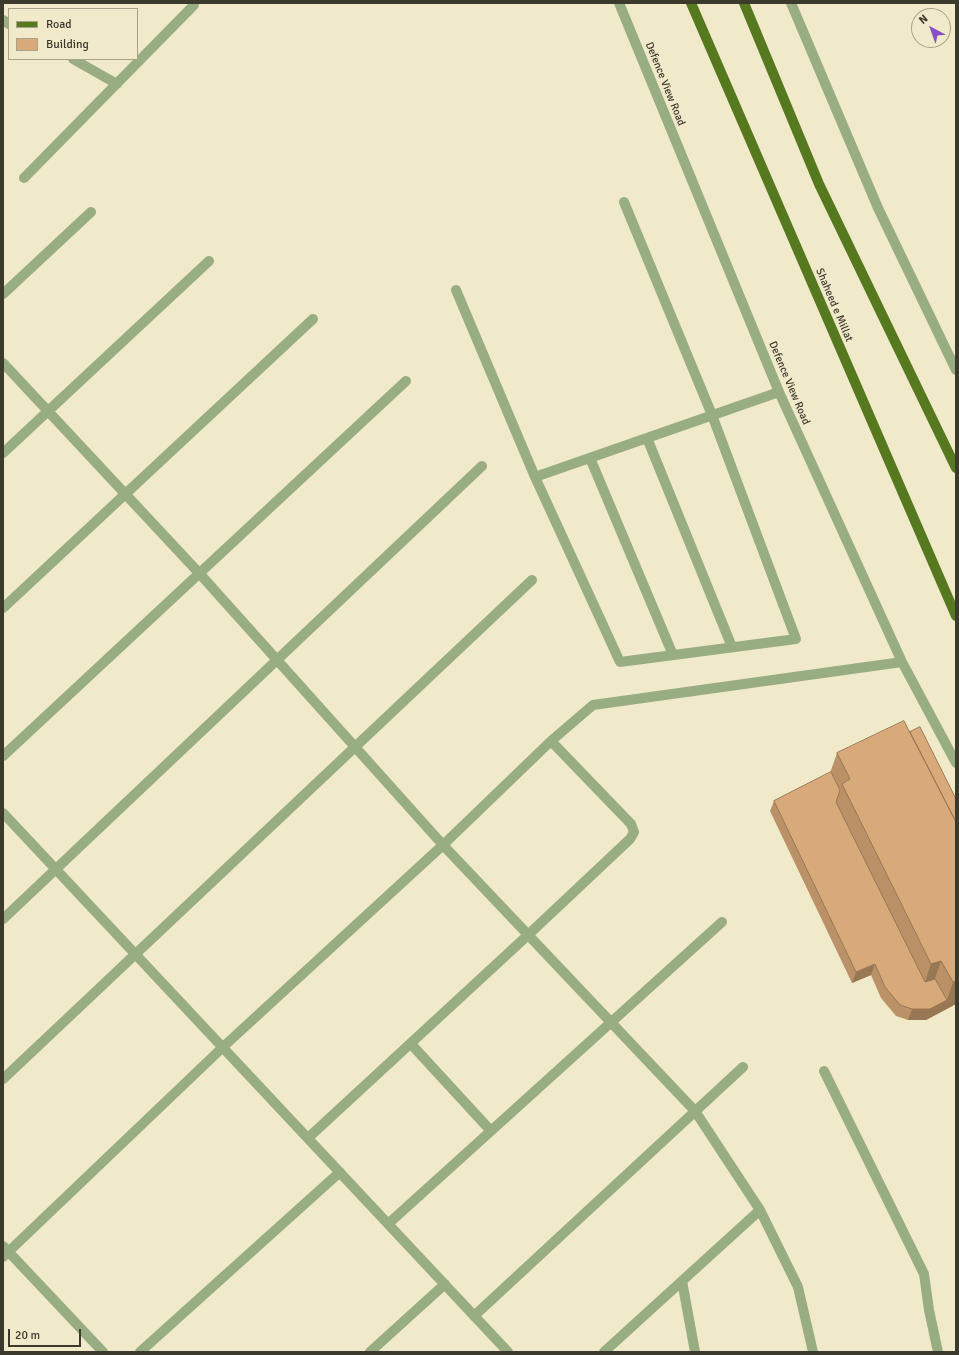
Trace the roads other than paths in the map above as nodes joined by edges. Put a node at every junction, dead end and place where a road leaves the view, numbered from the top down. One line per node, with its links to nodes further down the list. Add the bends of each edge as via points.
1 (619, 3): 18 (street, Defence View Road)
2 (690, 3): 31 (main road, Shaheed e Millat)
3 (744, 3): 25 (main road, via 819,184)
4 (792, 3): 16 (street, via 878,208)
5 (194, 5): 7 (street)
6 (75, 60): 7 (street)
7 (117, 84): 8 (street)
8 (24, 178)
9 (624, 202): 20 (street)
10 (91, 212): 13 (street)
11 (209, 261): 19 (street)
12 (456, 290): 26 (street)
13 (3, 294)
14 (313, 319): 27 (street)
15 (3, 363): 19 (street)
16 (956, 370)
17 (406, 381): 28 (street)
18 (779, 392): 20 (street); 35 (street, Defence View Road)
19 (48, 411): 22 (street); 27 (street)
20 (712, 415): 21 (street); 32 (street, via 796,639)
21 (647, 438): 23 (street); 32 (street)
22 (3, 453)
23 (590, 458): 26 (street); 33 (street)
24 (482, 466): 34 (street)
25 (956, 468)
26 (535, 476): 33 (street, via 620,662)
27 (125, 494): 28 (street); 30 (street)
28 (199, 573): 34 (street); 38 (street)
29 (532, 580): 37 (street)
30 (3, 608)
31 (956, 616)
32 (732, 647): 33 (street)
33 (673, 655)
34 (277, 660): 37 (street); 42 (street)
35 (902, 662): 36 (street, via 593,705); 39 (street, Defence View Road)
36 (551, 741): 41 (street); 45 (street, via 631,824 634,832 630,839)
37 (355, 748): 41 (street); 46 (street)
38 (3, 756)
39 (956, 764)
40 (3, 812): 42 (street)
41 (443, 845): 45 (street); 49 (street)
42 (56, 869): 43 (street); 46 (street)
43 (3, 919)
44 (722, 922): 47 (street)
45 (528, 935): 47 (street); 48 (street)
46 (136, 954): 49 (street); 52 (street)
47 (611, 1023): 53 (street); 54 (street)
48 (411, 1044): 54 (street); 55 (street)
49 (223, 1047): 55 (street); 59 (street)
50 (743, 1067): 53 (street)
51 (824, 1071): 71 (street, via 924,1274)
52 (3, 1080)
53 (695, 1111): 57 (street); 62 (street)
54 (491, 1131): 58 (street)
55 (308, 1138): 56 (street)
56 (340, 1172): 58 (street); 65 (street)
57 (760, 1210): 60 (street); 70 (street, via 798,1287)
58 (388, 1224): 61 (street)
59 (5, 1251): 63 (street)
60 (682, 1281): 68 (street); 69 (street)
61 (444, 1284): 62 (street); 66 (street)
62 (474, 1316): 67 (street)
63 (99, 1348): 64 (street)
64 (88, 1352)
65 (140, 1352)
66 (370, 1352)
67 (508, 1352)
68 (604, 1352)
69 (695, 1352)
70 (813, 1352)
71 (938, 1352)

